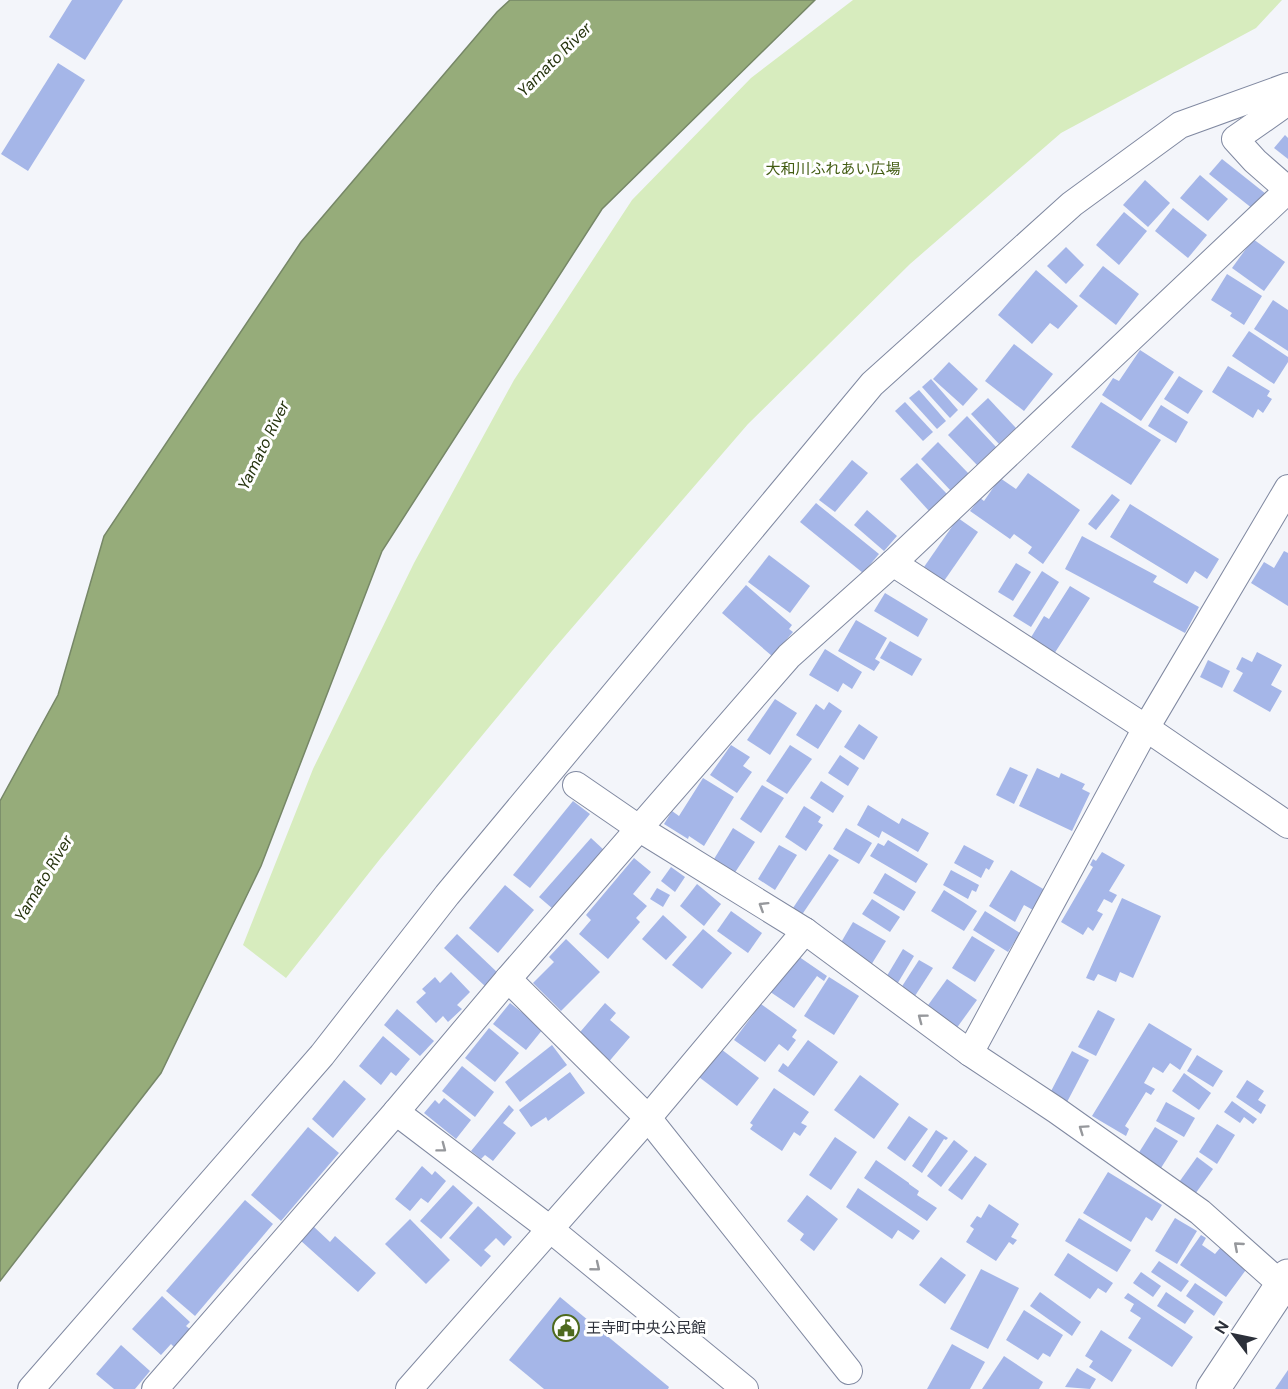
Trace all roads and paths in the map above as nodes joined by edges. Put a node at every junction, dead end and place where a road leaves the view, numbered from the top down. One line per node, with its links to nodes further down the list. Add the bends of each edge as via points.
1 (1288, 86): 18 (street, via 1180,125 1072,204 872,384 447,895 322,1055)
2 (1288, 102): 3 (street, via 1235,139)
3 (1288, 190): 5 (street)
4 (1288, 488): 6 (street)
5 (893, 562): 6 (street); 9 (street, via 789,656)
6 (1146, 728): 8 (street); 12 (street)
7 (576, 785): 9 (street)
8 (1288, 825)
9 (640, 829): 10 (street, one-way to 9); 11 (street)
10 (805, 932): 12 (street, one-way to 10); 14 (street)
11 (508, 979): 13 (street); 14 (street)
12 (970, 1053): 16 (street, one-way to 12, via 1200,1212)
13 (396, 1112): 15 (street, one-way to 15); 19 (street)
14 (648, 1118): 15 (street); 17 (street)
15 (549, 1229): 20 (street); 21 (street, one-way to 21)
16 (1285, 1280): 22 (main road)
17 (849, 1371)
18 (31, 1389)
19 (155, 1389)
20 (409, 1389)
21 (745, 1389)
22 (1213, 1389)

